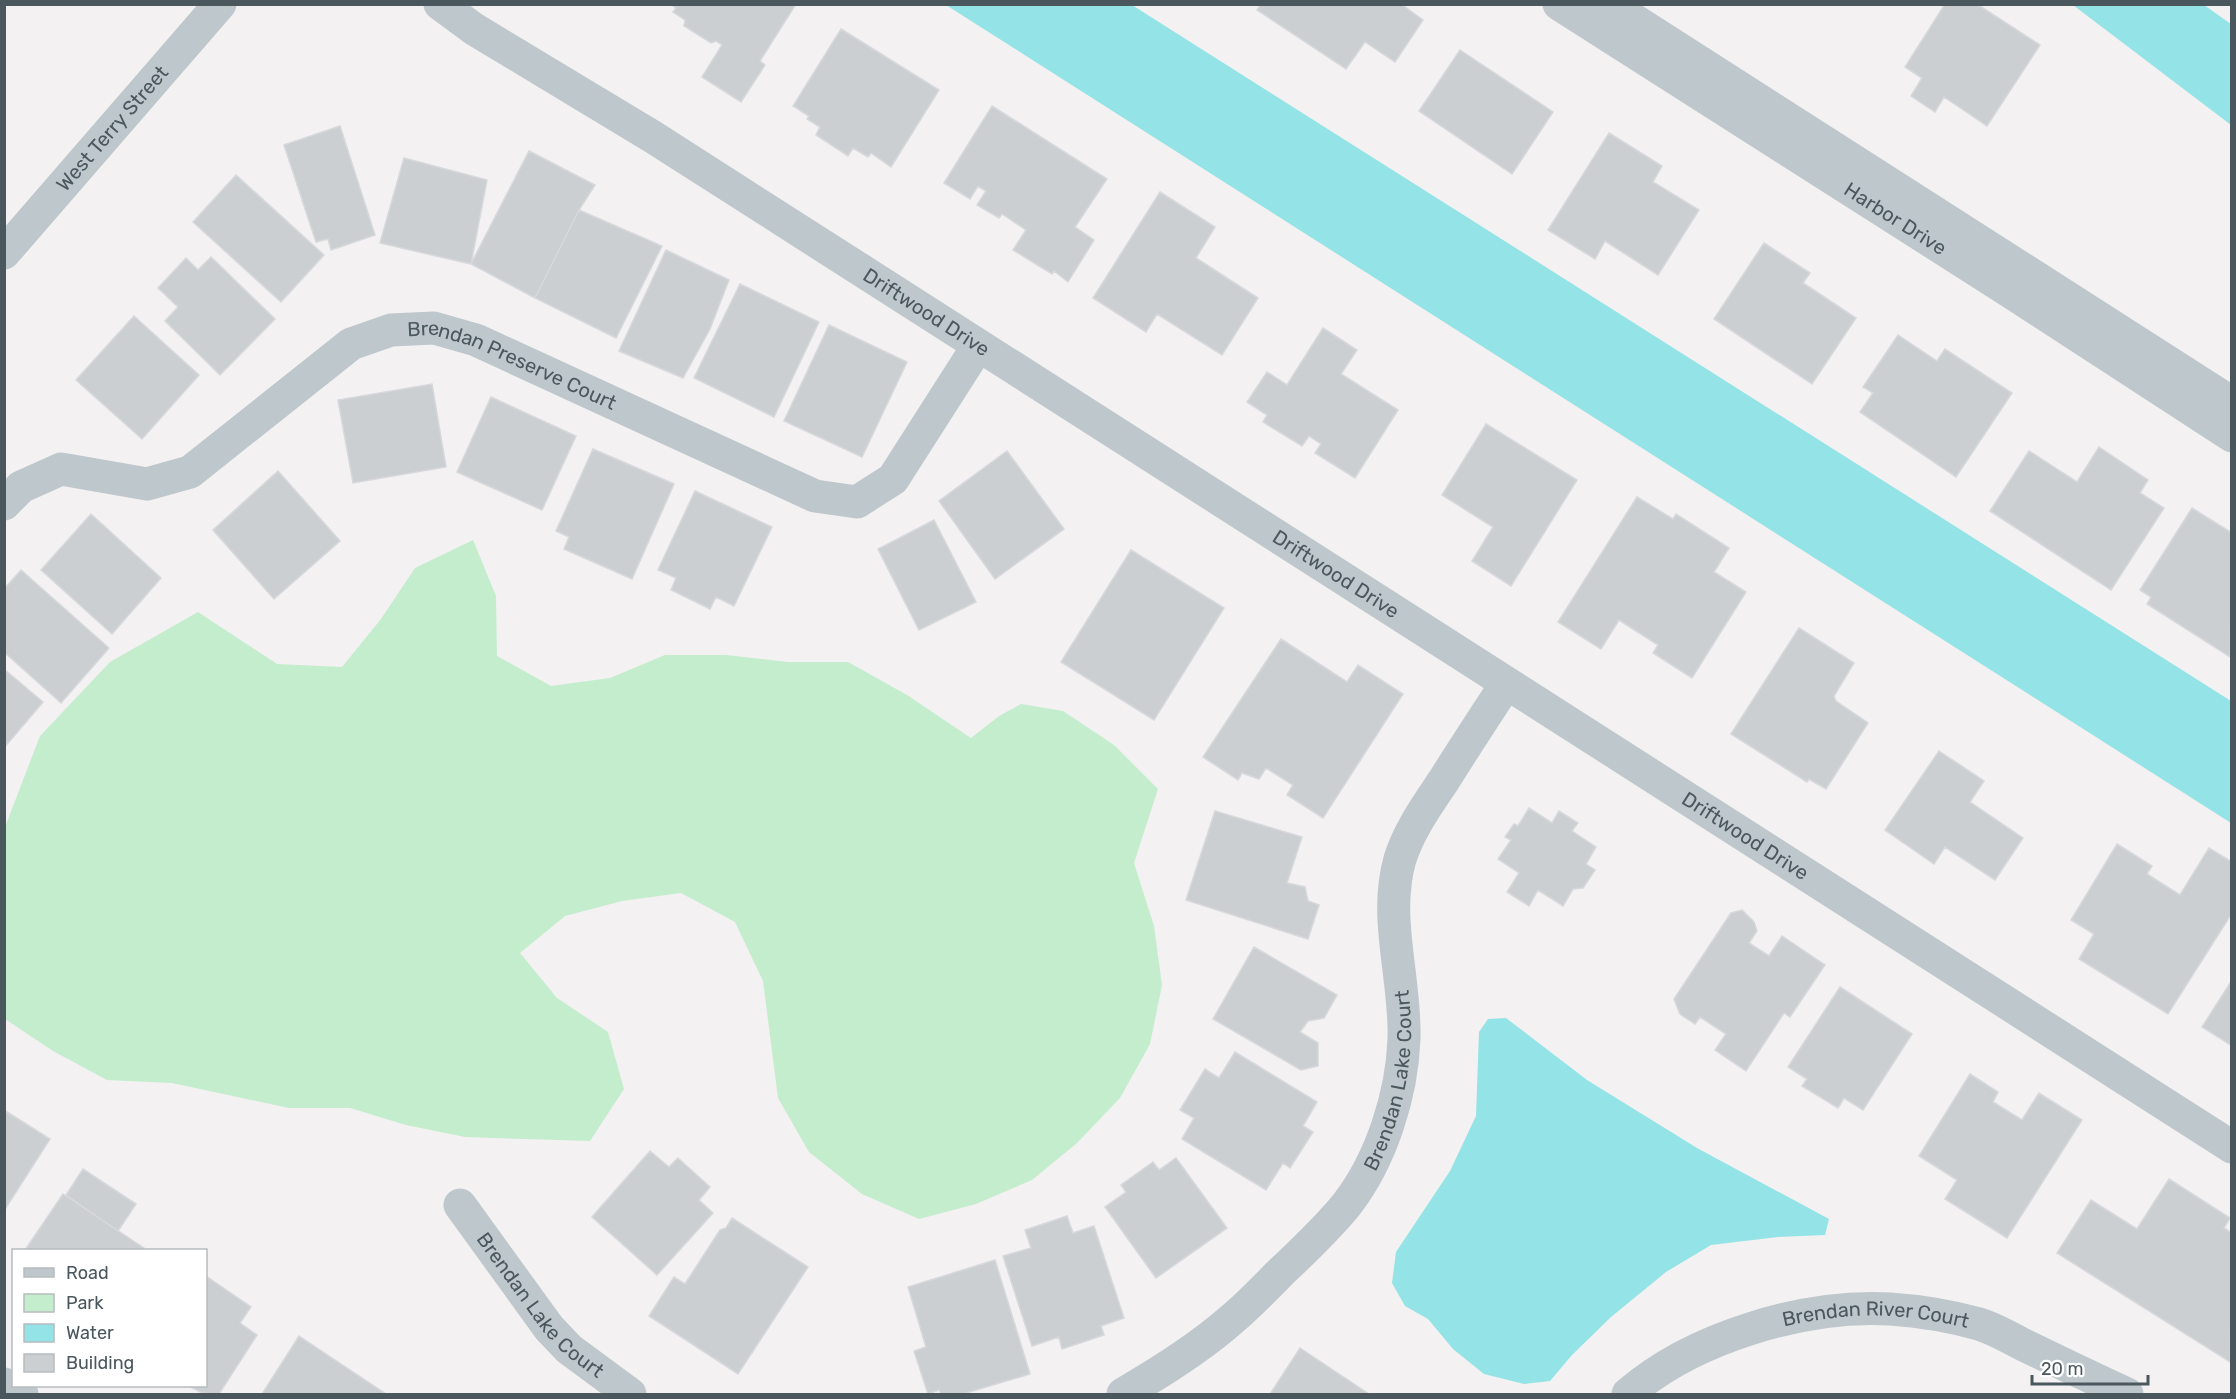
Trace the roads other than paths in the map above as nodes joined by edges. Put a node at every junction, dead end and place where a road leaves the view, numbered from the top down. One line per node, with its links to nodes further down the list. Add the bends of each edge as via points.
1 (220, 4): 5 (street, West Terry Street)
2 (440, 4): 6 (street, Driftwood Drive)
3 (1558, 4): 8 (street, Harbor Drive)
4 (1609, 4): 7 (street, Harbor Drive)
5 (4, 253)
6 (978, 346): 9 (street, Brendan Preserve Court, via 893,479 857,502 815,496 476,340 434,328 391,330 351,344 190,472 147,484 61,469 21,488); 10 (street, Driftwood Drive)
7 (2232, 404)
8 (2232, 436)
9 (4, 504)
10 (1506, 684): 11 (street, Driftwood Drive); 16 (street, Brendan Lake Court, via 1418,820 1400,858 1393,899 1404,1041 1398,1084 1370,1166 1347,1204 1318,1237 1232,1320 1180,1360)
11 (2232, 1147)
12 (460, 1205): 15 (street, Brendan Lake Court, via 549,1328 569,1349)
13 (4, 1384): 14 (street)
14 (22, 1395)
15 (630, 1395)
16 (1123, 1395)
17 (1628, 1395): 18 (street, Brendan River Court, via 1669,1365 1748,1330 1794,1317 1888,1309 1982,1325)
18 (2127, 1395)

